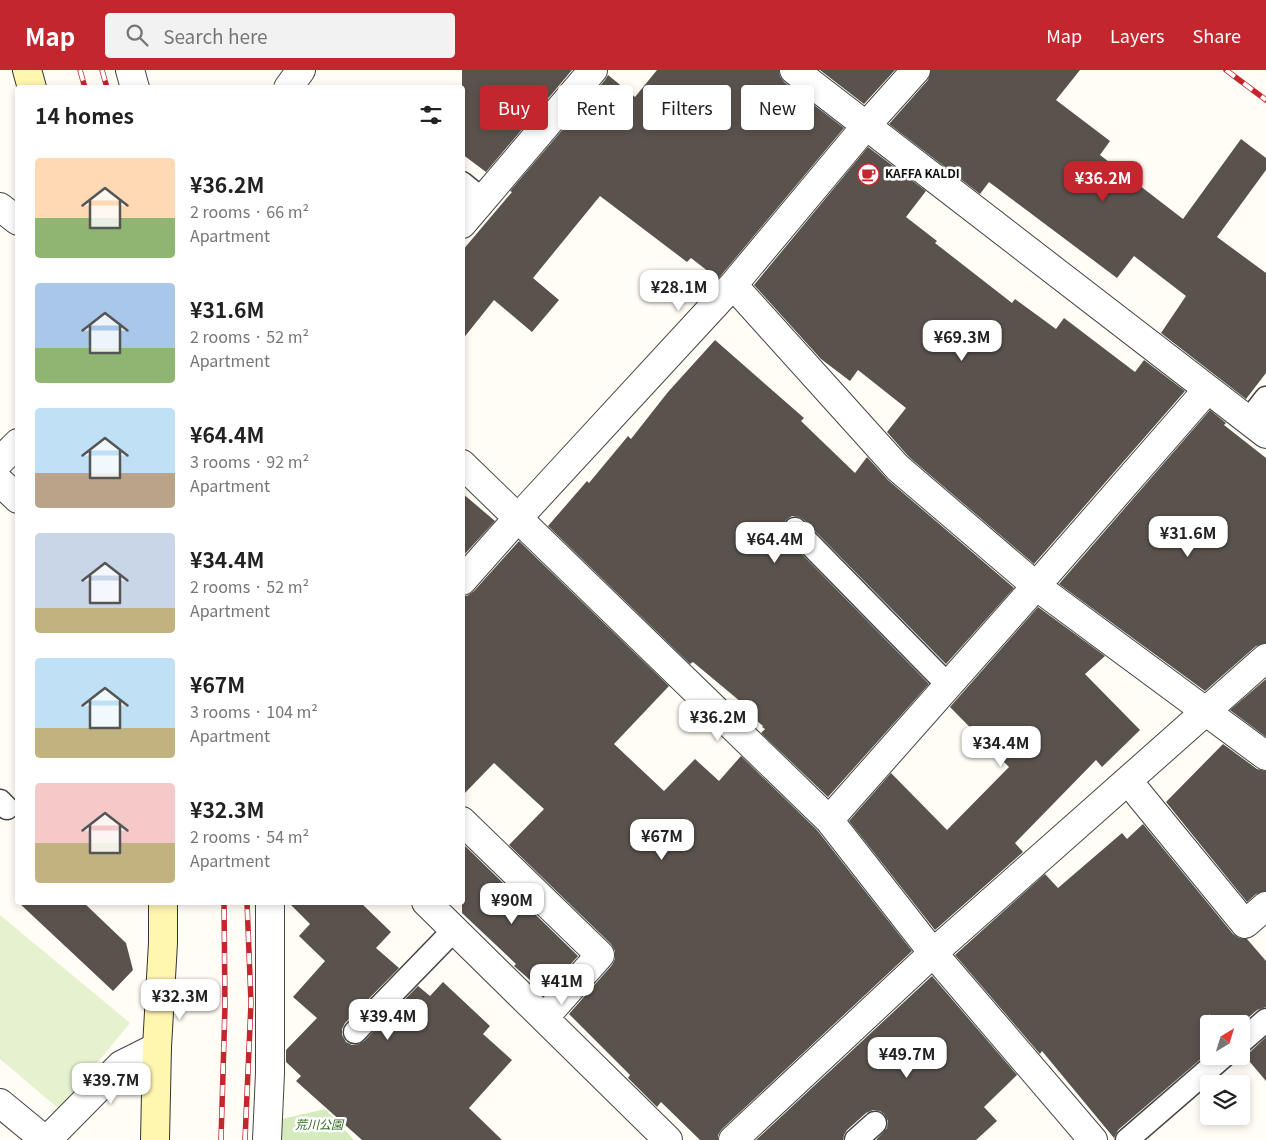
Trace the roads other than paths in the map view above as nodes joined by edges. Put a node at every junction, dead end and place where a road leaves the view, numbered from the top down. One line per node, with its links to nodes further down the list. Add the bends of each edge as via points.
1 (27, 70): 7 (street)
2 (130, 70): 8 (street)
3 (301, 70): 9 (street)
4 (593, 70): 11 (street)
5 (794, 70): 10 (street)
6 (916, 70): 10 (street)
7 (31, 85)
8 (134, 85)
9 (290, 85)
10 (865, 126): 15 (street); 16 (street)
11 (473, 192): 13 (street)
12 (0, 207): 14 (street)
13 (465, 215)
14 (15, 219)
15 (733, 285): 24 (street); 27 (street, via 898,468)
16 (1207, 390): 18 (street); 27 (street)
17 (1266, 398): 18 (lane)
18 (1257, 428)
19 (15, 446): 20 (street)
20 (0, 461)
21 (465, 467): 24 (street)
22 (0, 482): 23 (street)
23 (15, 497)
24 (517, 519): 26 (street); 33 (street)
25 (795, 529): 29 (lane)
26 (465, 577)
27 (1036, 586): 29 (street); 30 (street)
28 (1266, 658): 30 (street)
29 (948, 685): 33 (street)
30 (1207, 712): 31 (street); 32 (street)
31 (1266, 756)
32 (1128, 781): 38 (street, via 1245,924); 40 (street)
33 (829, 820): 40 (street)
34 (465, 824): 41 (street, via 600,955)
35 (163, 905): 45 (street)
36 (270, 905): 51 (street, via 270,1073)
37 (429, 905): 39 (street)
38 (1266, 906)
39 (454, 930): 41 (street); 43 (lane)
40 (933, 953): 53 (street); 55 (street)
41 (544, 1018): 52 (street)
42 (1266, 1020): 44 (lane)
43 (355, 1032)
44 (1250, 1034)
45 (157, 1046): 49 (street, via 121,1065); 50 (street)
46 (1214, 1065): 56 (lane)
47 (0, 1103): 49 (street)
48 (875, 1123): 54 (lane)
49 (46, 1140)
50 (155, 1140)
51 (266, 1140)
52 (668, 1140)
53 (733, 1140)
54 (856, 1140)
55 (1093, 1140)
56 (1127, 1140)

